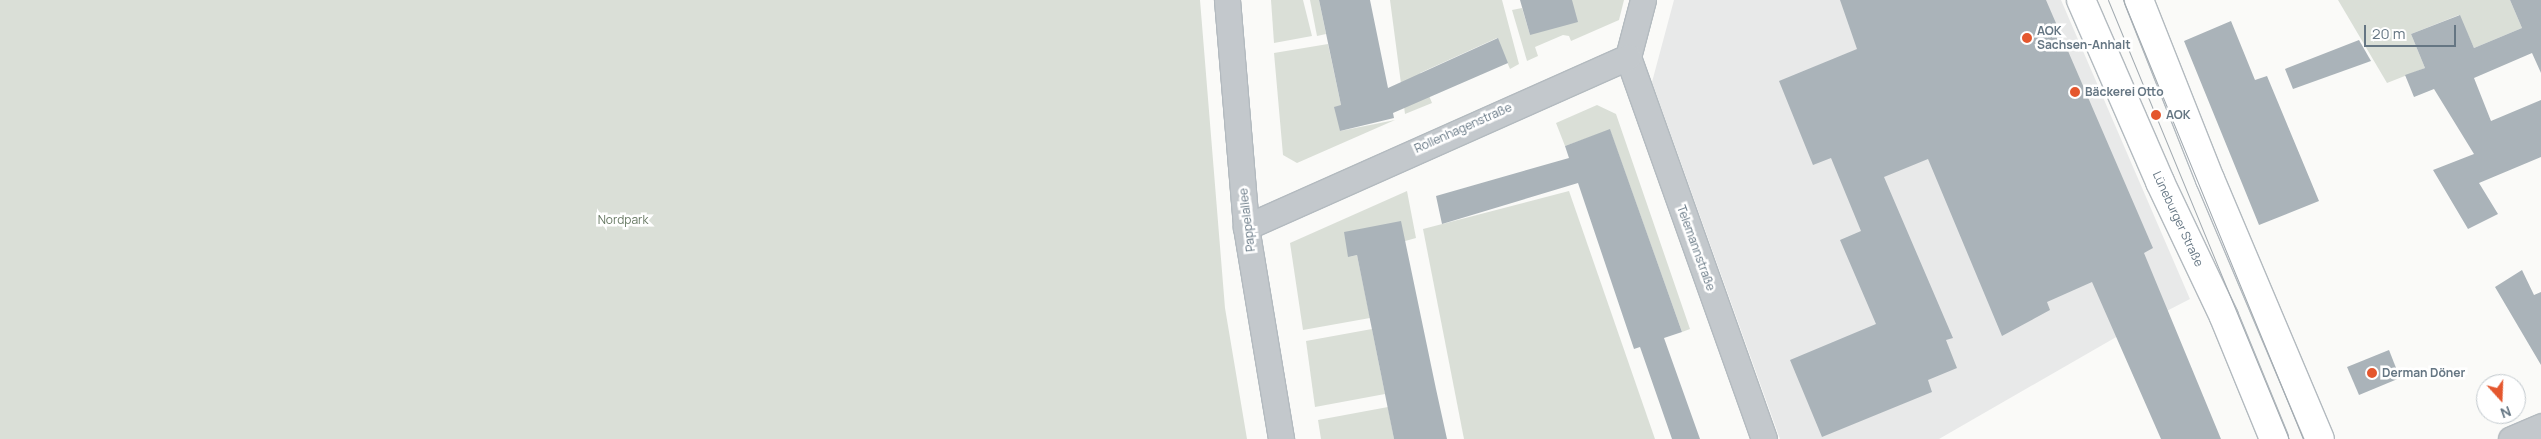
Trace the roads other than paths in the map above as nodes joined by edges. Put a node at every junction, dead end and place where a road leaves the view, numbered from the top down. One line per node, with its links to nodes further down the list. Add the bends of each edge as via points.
1 (1227, 0): 6 (street, Pappelallee)
2 (1643, 0): 5 (street)
3 (2081, 0): 10 (main road, Lüneburger Straße, via 2160,182 2224,317)
4 (2139, 0): 11 (main road, via 2210,179)
5 (1628, 57): 6 (street, Rollenhagenstraße); 9 (street, Telemannstraße)
6 (1246, 227): 8 (street, Pappelallee)
7 (2541, 426): 12 (street)
8 (1281, 439)
9 (1764, 439)
10 (2274, 439)
11 (2320, 439)
12 (2511, 439)

